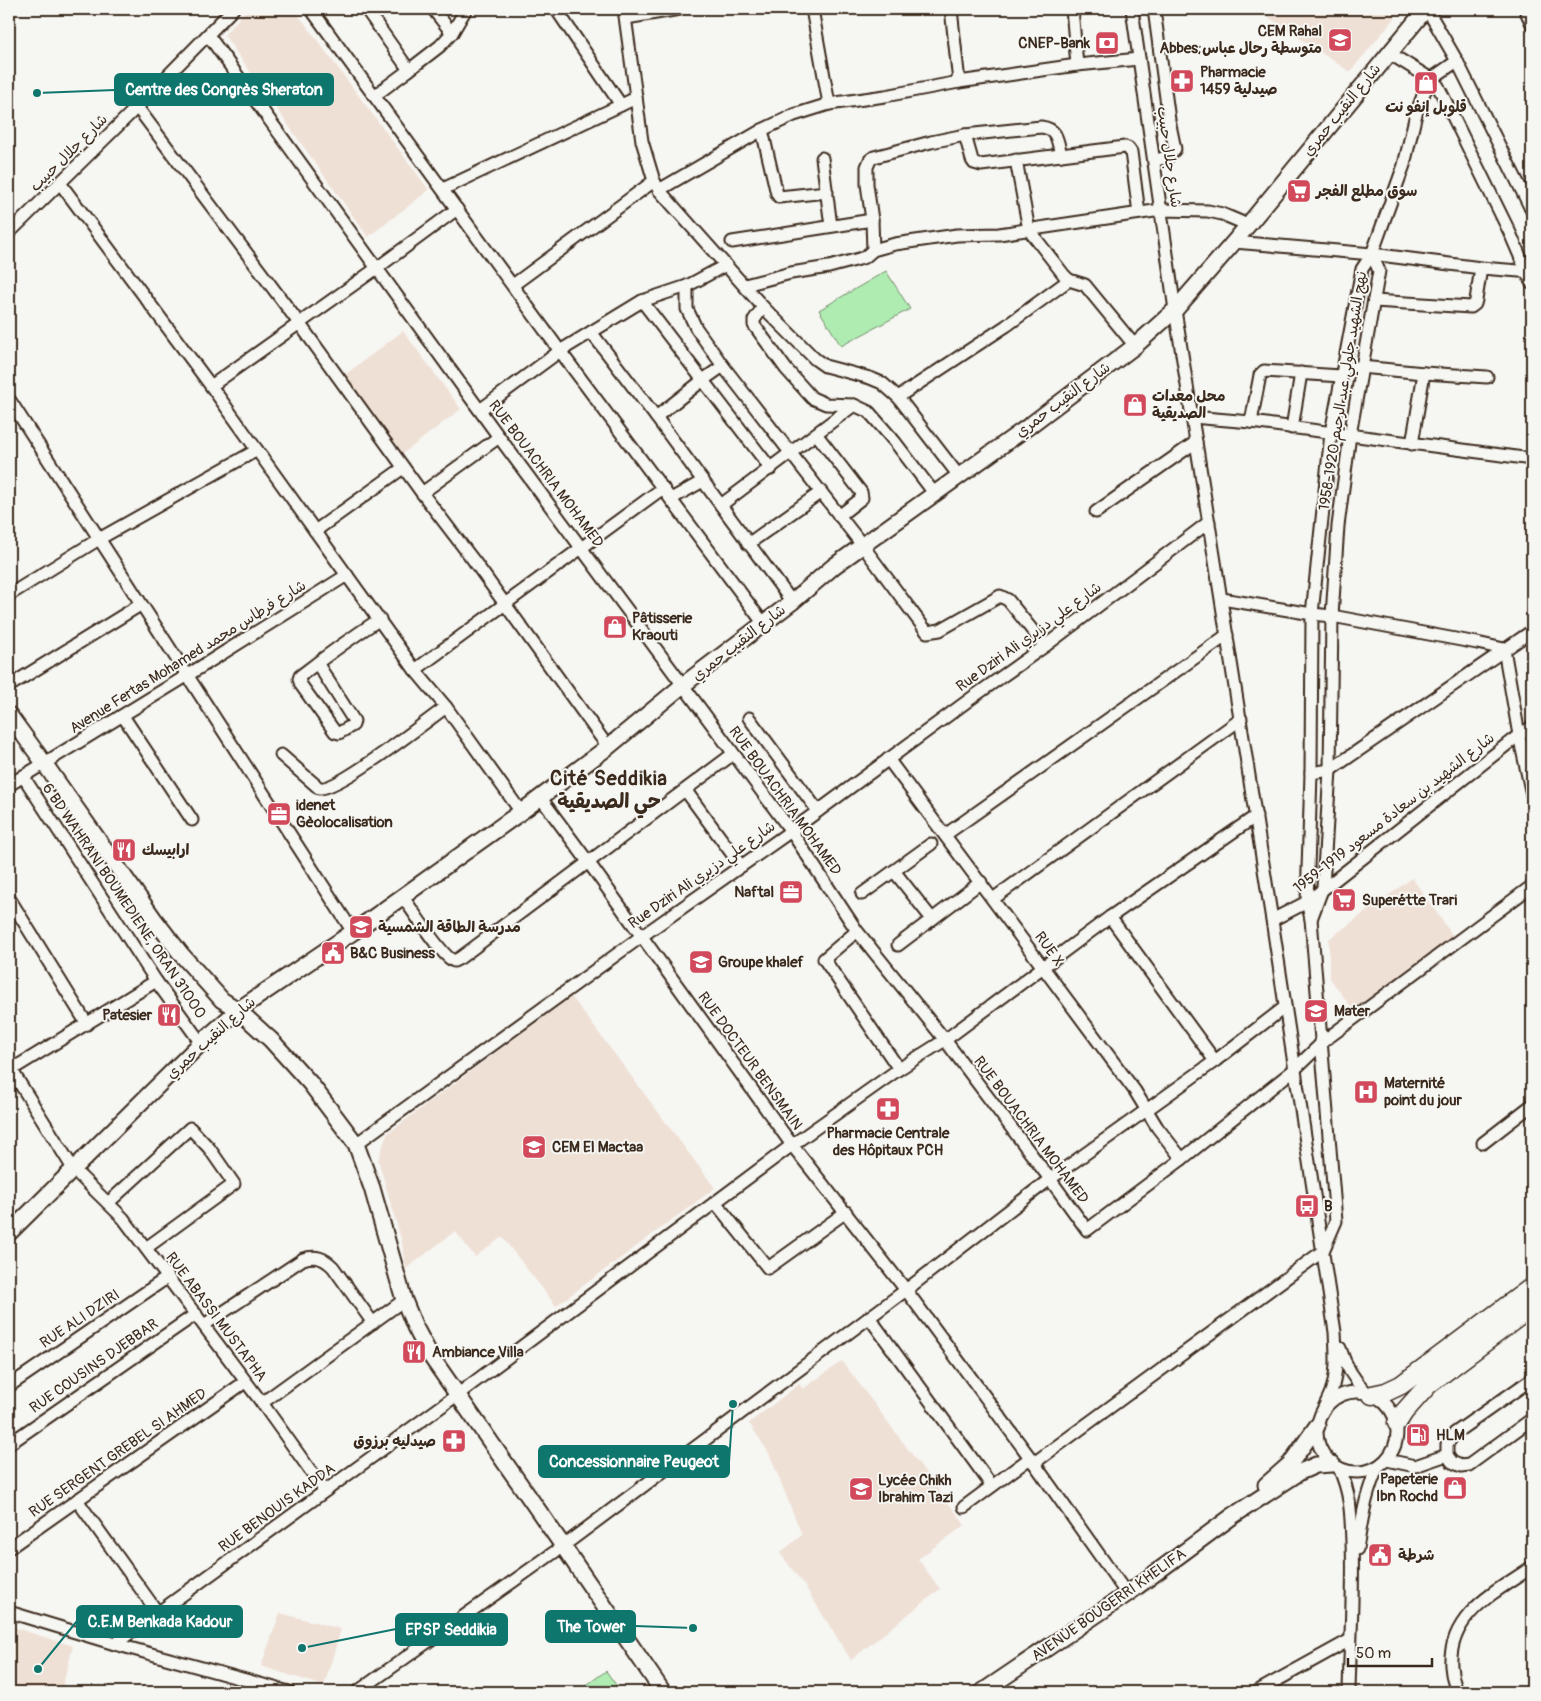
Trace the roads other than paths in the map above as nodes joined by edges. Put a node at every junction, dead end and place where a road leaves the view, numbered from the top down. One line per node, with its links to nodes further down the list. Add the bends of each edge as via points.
1 (233, 9): 18 (street, شارع جلال حبيب)
2 (311, 9): 26 (street)
3 (366, 9): 23 (street)
4 (433, 9): 17 (street)
5 (466, 9): 17 (street)
6 (556, 9): 29 (street)
7 (680, 9): 15 (street)
8 (812, 9): 28 (street)
9 (951, 9): 25 (street)
10 (1072, 9): 22 (street)
11 (1132, 9): 20 (street, شارع جلال حبيب)
12 (1154, 9): 36 (street, via 1175,149 1169,156)
13 (1426, 9): 19 (main road, شارع النقيب حمري); 21 (street)
14 (1525, 9): 16 (street)
15 (625, 14): 27 (street)
16 (1532, 24)
17 (452, 32): 23 (street, via 440,46)
18 (208, 35): 30 (street, شارع جلال حبيب); 55 (street, RUE BOUACHRIA MOHAMED)
19 (1389, 53): 24 (street); 46 (main road, شارع النقيب حمري)
20 (1139, 59): 22 (street); 36 (street, شارع جلال حبيب)
21 (1457, 61): 24 (street); 41 (street)
22 (1077, 65): 25 (street)
23 (409, 70): 26 (street)
24 (1431, 79): 53 (street, via 1416,114 1404,165); 57 (street, via 1444,97)
25 (959, 82): 28 (street)
26 (374, 96): 39 (street)
27 (636, 98): 29 (street); 38 (street, via 642,141)
28 (829, 104): 31 (street)
29 (621, 105): 39 (street)
30 (137, 107): 37 (street, شارع جلال حبيب); 67 (street)
31 (762, 130): 38 (street); 40 (street, via 779,197)
32 (965, 134): 33 (street, via 1046,128 1054,132); 35 (street, via 974,162 981,165); 45 (street, via 870,160 867,184)
33 (1061, 155): 35 (street); 44 (street, via 1128,148)
34 (822, 158): 40 (street)
35 (1016, 160): 48 (street)
36 (1154, 161): 43 (street, شارع جلال حبيب)
37 (60, 183): 49 (street, شارع جلال حبيب); 78 (street)
38 (657, 185): 54 (street); 60 (street)
39 (443, 189): 42 (street)
40 (827, 192): 47 (street)
41 (1531, 205)
42 (457, 209): 55 (street); 60 (street)
43 (1161, 210): 44 (street); 46 (street, via 1208,211); 66 (street, شارع جلال حبيب)
44 (1139, 213): 48 (street)
45 (872, 220): 47 (street); 52 (street)
46 (1248, 225): 51 (main road, شارع النقيب حمري)
47 (832, 226): 50 (street)
48 (1029, 230): 52 (street, via 957,235); 58 (street)
49 (9, 233)
50 (732, 242)
51 (1234, 242): 53 (street); 66 (main road, شارع النقيب حمري)
52 (872, 250): 61 (street, via 859,259)
53 (1372, 254): 56 (street); 64 (street, نهج الشهيد جلولي عبد الرحيم 1920-1958, via 1379,271); 73 (street, نهج الشهيد جلولي عبد الرحيم 1920-1958, via 1362,269)
54 (726, 265): 61 (street); 62 (street)
55 (377, 268): 67 (street); 82 (street, RUE BOUACHRIA MOHAMED)
56 (1480, 268): 57 (street); 64 (street, via 1476,300 1471,307)
57 (1530, 272): 59 (street)
58 (1069, 280): 69 (street, via 1085,285); 79 (street)
59 (1532, 284)
60 (513, 285): 70 (street)
61 (745, 285): 65 (street)
62 (687, 286): 63 (street); 71 (street, via 687,309 691,319)
63 (642, 301): 68 (street); 77 (street)
64 (1374, 301): 72 (street, نهج الشهيد جلولي عبد الرحيم 1920-1958)
65 (763, 307): 79 (street, via 825,366 882,383); 81 (street, via 754,325 812,398 826,404)
66 (1174, 310): 69 (main road, شارع النقيب حمري); 84 (street, شارع جلال حبيب)
67 (299, 323): 78 (street); 96 (street)
68 (591, 332): 70 (street); 83 (street)
69 (1135, 346): 98 (main road, شارع النقيب حمري)
70 (560, 351): 82 (street); 100 (street)
71 (723, 366): 77 (street); 94 (street)
72 (1361, 367): 73 (street); 75 (street); 89 (street, نهج الشهيد جلولي عبد الرحيم 1920-1958)
73 (1342, 372): 74 (street); 87 (street, نهج الشهيد جلولي عبد الرحيم 1920-1958)
74 (1301, 373): 85 (street, via 1268,370 1262,373); 86 (street)
75 (1424, 373): 76 (street); 92 (street)
76 (1487, 377)
77 (703, 380): 83 (street); 97 (street)
78 (211, 386): 93 (street)
79 (898, 397): 98 (street)
80 (9, 399): 112 (street)
81 (854, 405): 88 (street); 103 (street, via 869,412)
82 (480, 410): 90 (street, RUE BOUACHRIA MOHAMED)
83 (656, 417): 99 (street)
84 (1192, 417): 85 (street); 91 (street, شارع جلال حبيب)
85 (1251, 422): 86 (street)
86 (1292, 428): 87 (street)
87 (1331, 433): 89 (street); 110 (street, نهج الشهيد جلولي عبد الرحيم 1920-1958)
88 (817, 435): 94 (street); 107 (street, via 861,492 862,498)
89 (1350, 435): 92 (street); 109 (street, نهج الشهيد جلولي عبد الرحيم 1920-1958)
90 (499, 437): 102 (street); 115 (street, RUE BOUACHRIA MOHAMED)
91 (1196, 442): 106 (street); 108 (street, شارع جلال حبيب)
92 (1412, 444): 95 (street)
93 (257, 450): 111 (street); 112 (street)
94 (791, 453): 97 (street); 101 (street)
95 (1532, 459)
96 (403, 468): 102 (street); 111 (street)
97 (771, 468): 105 (street)
98 (959, 476): 103 (main road, شارع النقيب حمري)
99 (703, 481): 104 (street); 105 (street)
100 (663, 488): 104 (street); 115 (street)
101 (821, 492): 107 (street); 113 (street)
102 (422, 493): 120 (street)
103 (934, 493): 114 (main road, شارع النقيب حمري)
104 (671, 499): 126 (street)
105 (721, 505): 113 (street)
106 (1096, 512)
107 (839, 516): 114 (street)
108 (1209, 522): 118 (street, شارع جلال حبيب); 129 (street, Rue Dziri Ali شارع علي دزيري)
109 (1338, 526): 110 (street); 123 (street, نهج الشهيد جلولي عبد الرحيم 1920-1958)
110 (1320, 528): 122 (street, نهج الشهيد جلولي عبد الرحيم 1920-1958)
111 (315, 531): 116 (street)
112 (99, 539): 117 (street); 121 (street)
113 (748, 544): 119 (street)
114 (863, 546): 119 (main road, شارع النقيب حمري); 129 (street, via 926,632 940,630 1000,596 1008,600)
115 (582, 548): 120 (street); 134 (street, RUE BOUACHRIA MOHAMED)
116 (347, 575): 124 (street); 133 (street, Avenue Fertas Mohamed شارع فرطاس محمد)
117 (9, 595)
118 (1222, 599): 122 (street); 128 (street, شارع جلال حبيب)
119 (792, 602): 126 (main road, شارع النقيب حمري)
120 (504, 604): 132 (street); 143 (street)
121 (140, 605): 133 (street); 135 (street)
122 (1312, 614): 123 (street); 149 (street, نهج الشهيد جلولي عبد الرحيم 1920-1958)
123 (1332, 616): 130 (street); 148 (street, نهج الشهيد جلولي عبد الرحيم 1920-1958)
124 (380, 619): 131 (street); 132 (street)
125 (1532, 622): 127 (street)
126 (764, 624): 134 (main road, شارع النقيب حمري)
127 (1532, 631): 130 (street)
128 (1228, 635): 140 (street, شارع جلال حبيب); 160 (street)
129 (1045, 646): 146 (street, Rue Dziri Ali شارع علي دزيري)
130 (1504, 649): 142 (street); 148 (street)
131 (317, 663): 131 (street, via 354,719 353,725 339,734 300,683 300,676)
132 (415, 670): 136 (street)
133 (188, 676): 138 (street, Avenue Fertas Mohamed شارع فرطاس محمد); 178 (street)
134 (683, 685): 143 (main road, شارع النقيب حمري); 144 (street, RUE BOUACHRIA MOHAMED)
135 (9, 686)
136 (446, 707): 145 (street, via 326,789 319,788); 156 (street)
137 (9, 716): 147 (main road)
138 (124, 716): 147 (street, Avenue Fertas Mohamed شارع فرطاس محمد); 158 (street)
139 (749, 718): 155 (street)
140 (1241, 719): 157 (street, شارع جلال حبيب); 171 (street)
141 (1532, 727): 142 (street, شارع الشهيد بن سعادة مسعود 1919-1959)
142 (1519, 735): 153 (street); 167 (street, شارع الشهيد بن سعادة مسعود 1919-1959)
143 (608, 747): 154 (main road, شارع النقيب حمري)
144 (733, 754): 152 (street); 159 (street, RUE BOUACHRIA MOHAMED)
145 (281, 755)
146 (888, 759): 155 (street, Rue Dziri Ali شارع علي دزيري); 160 (street, RUE X)
147 (44, 763): 150 (street, Avenue Fertas Mohamed شارع فرطاس محمد); 184 (main road, via 181,954 222,1000)
148 (1330, 770): 149 (street); 167 (street, نهج الشهيد جلولي عبد الرحيم 1920-1958)
149 (1311, 773): 172 (street, نهج الشهيد جلولي عبد الرحيم 1920-1958)
150 (23, 776): 151 (street, Avenue Fertas Mohamed شارع فرطاس محمد); 182 (street, 6 BD WAHRANI BOUMEDIENE, ORAN 31000)
151 (9, 785)
152 (686, 790): 162 (street); 163 (street)
153 (1532, 795)
154 (540, 797): 156 (main road, شارع النقيب حمري); 162 (street, RUE DOCTEUR BENSMAIN)
155 (818, 811): 159 (street, Rue Dziri Ali شارع علي دزيري)
156 (522, 812): 169 (main road, شارع النقيب حمري)
157 (1256, 816): 173 (street, RUE BENOUIS KADDA); 176 (street, شارع جلال حبيب)
158 (192, 820)
159 (791, 831): 163 (street, Rue Dziri Ali شارع علي دزيري); 177 (street, RUE BOUACHRIA MOHAMED)
160 (945, 835): 165 (street, RUE X)
161 (931, 844): 164 (street)
162 (589, 863): 169 (street, via 454,961 448,958); 179 (street, RUE DOCTEUR BENSMAIN)
163 (741, 866): 179 (street, Rue Dziri Ali شارع علي دزيري)
164 (894, 871): 168 (street); 174 (street)
165 (981, 882): 171 (street, RUE X); 174 (street)
166 (1532, 886): 188 (street)
167 (1323, 887): 172 (street, شارع الشهيد بن سعادة مسعود 1919-1959); 175 (street)
168 (862, 894)
169 (402, 896): 178 (main road, شارع النقيب حمري)
170 (9, 898): 185 (street)
171 (994, 899): 181 (street, RUE X)
172 (1307, 902): 175 (street, نهج الشهيد جلولي عبد الرحيم 1920-1958); 176 (street, شارع الشهيد بن سعادة مسعود 1919-1959)
173 (1110, 917): 181 (street, RUE BENOUIS KADDA); 189 (street)
174 (932, 919): 180 (street)
175 (1311, 919): 188 (street)
176 (1272, 920): 183 (street, شارع جلال حبيب)
177 (857, 931): 186 (street, RUE BOUACHRIA MOHAMED); 191 (street, via 824,959)
178 (353, 932): 184 (main road, شارع النقيب حمري)
179 (642, 936): 196 (street, Rue Dziri Ali شارع علي دزيري); 197 (street, RUE DOCTEUR BENSMAIN)
180 (898, 945)
181 (1043, 966): 186 (street, RUE BENOUIS KADDA); 194 (street, RUE X)
182 (156, 981): 185 (street); 187 (street, 6 BD WAHRANI BOUMEDIENE, ORAN 31000)
183 (1285, 1007): 189 (street); 192 (street, شارع جلال حبيب)
184 (238, 1010): 187 (main road, شارع النقيب حمري); 196 (main road, via 310,1083)
185 (87, 1024): 190 (street)
186 (945, 1040): 191 (street, RUE BENOUIS KADDA); 200 (street, RUE BOUACHRIA MOHAMED)
187 (201, 1043): 199 (main road, شارع النقيب حمري)
188 (1321, 1045): 192 (street); 206 (street, via 1336,1221)
189 (1215, 1061): 194 (street)
190 (10, 1068): 199 (street, RUE ABASSI MUSTAPHA)
191 (899, 1069): 197 (street, RUE BENOUIS KADDA)
192 (1295, 1069): 198 (street); 206 (street, شارع جلال حبيب)
193 (1532, 1105): 195 (street)
194 (1147, 1110): 198 (street, RUE X); 200 (street)
195 (1483, 1143)
196 (356, 1144): 210 (main road)
197 (792, 1145): 201 (street, RUE BENOUIS KADDA); 203 (street, RUE DOCTEUR BENSMAIN)
198 (1182, 1159): 200 (street, RUE BOUACHRIA MOHAMED, via 1087,1230)
199 (74, 1170): 202 (street, RUE ABASSI MUSTAPHA); 204 (main road, شارع النقيب حمري)
200 (1050, 1179): 209 (street)
201 (716, 1202): 203 (street, via 768,1268); 221 (street, RUE BENOUIS KADDA)
202 (108, 1203): 205 (street, RUE ABASSI MUSTAPHA); 205 (street, via 190,1128 209,1148 234,1184)
203 (846, 1212): 209 (street, RUE DOCTEUR BENSMAIN)
204 (9, 1233)
205 (146, 1248): 207 (street, RUE ABASSI MUSTAPHA)
206 (1323, 1251): 216 (street, شارع جلال حبيب); 228 (street)
207 (168, 1277): 212 (street, RUE ABASSI MUSTAPHA); 219 (street, RUE ALI DZIRI)
208 (1532, 1288): 220 (highway, via 1401,1385 1386,1392)
209 (906, 1290): 213 (street); 228 (street, RUE DOCTEUR BENSMAIN)
210 (404, 1300): 214 (street); 221 (main road, via 430,1355)
211 (1532, 1307): 225 (highway, via 1429,1384)
212 (196, 1314): 215 (street, RUE ABASSI MUSTAPHA); 226 (street, RUE COUSINS DJEBBAR)
213 (869, 1318): 231 (street); 236 (street)
214 (373, 1323): 215 (street, via 333,1266 324,1259 310,1257); 222 (street)
215 (204, 1325): 218 (street, RUE ABASSI MUSTAPHA)
216 (1335, 1332): 220 (street, via 1346,1364 1356,1381); 224 (street, via 1335,1380)
217 (1532, 1379): 227 (street, via 1455,1433 1447,1444)
218 (245, 1382): 222 (street, RUE ABASSI MUSTAPHA); 233 (street, RUE SERGENT GREBEL SI AHMED)
219 (9, 1386)
220 (1369, 1393): 224 (street, via 1350,1393 1335,1398); 225 (street, via 1386,1403)
221 (457, 1395): 232 (street, RUE BENOUIS KADDA); 236 (main road)
222 (262, 1403): 232 (street, RUE ABASSI MUSTAPHA)
223 (1532, 1419): 227 (street, via 1469,1465 1452,1462)
224 (1319, 1420): 230 (street, via 1317,1437 1320,1447); 235 (main road, AVENUE BOUGERRI KHELIFA, via 1290,1464)
225 (1397, 1423): 229 (street, via 1393,1452)
226 (9, 1444)
227 (1447, 1454): 229 (street, via 1415,1466)
228 (1032, 1460): 231 (street); 240 (street, RUE DOCTEUR BENSMAIN)
229 (1383, 1463): 230 (street, via 1363,1472); 239 (street, via 1369,1487)
230 (1336, 1466): 235 (main road, AVENUE BOUGERRI KHELIFA, via 1308,1467); 239 (street, via 1346,1483 1350,1502)
231 (992, 1486): 234 (street)
232 (325, 1491): 242 (street, RUE BENOUIS KADDA)
233 (76, 1500): 237 (street, RUE SERGENT GREBEL SI AHMED); 242 (street)
234 (964, 1507)
235 (1234, 1515): 240 (main road, AVENUE BOUGERRI KHELIFA)
236 (564, 1546): 248 (street); 249 (main road)
237 (9, 1548)
238 (1532, 1566): 246 (street, via 1476,1606 1459,1627 1450,1654)
239 (1353, 1571): 243 (street)
240 (1128, 1594): 245 (main road, AVENUE BOUGERRI KHELIFA)
241 (9, 1612): 244 (street)
242 (158, 1613): 244 (street, RUE BENOUIS KADDA)
243 (1350, 1640): 251 (street); 252 (street)
244 (115, 1644): 247 (street)
245 (997, 1688): 250 (main road, AVENUE BOUGERRI KHELIFA)
246 (1455, 1691)
247 (289, 1692)
248 (357, 1692)
249 (663, 1692)
250 (982, 1692)
251 (1256, 1692)
252 (1349, 1692)

